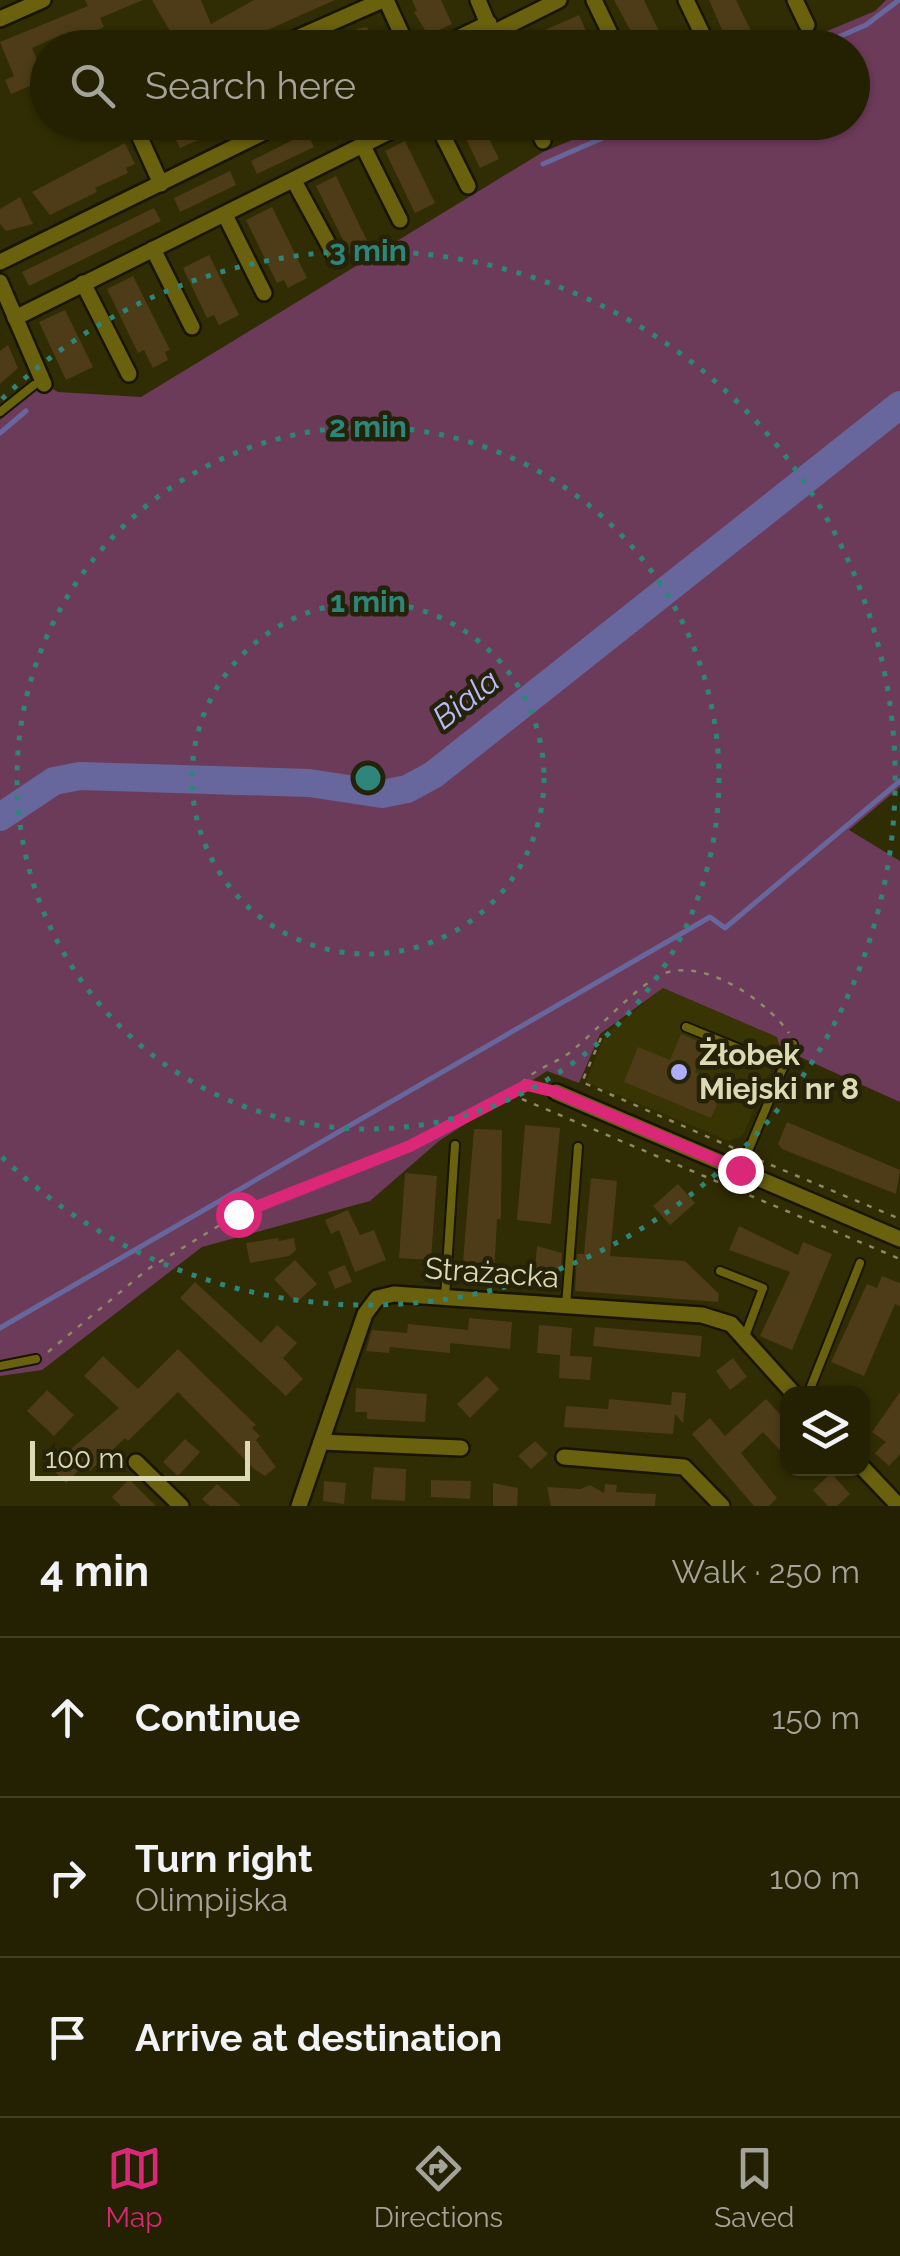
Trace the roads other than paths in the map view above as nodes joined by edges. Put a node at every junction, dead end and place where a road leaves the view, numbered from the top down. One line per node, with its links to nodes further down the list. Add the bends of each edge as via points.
1 (43, 0): 8 (street)
2 (385, 0): 10 (street); 11 (street)
3 (478, 0): 12 (street)
4 (559, 0): 13 (street)
5 (594, 0): 14 (street)
6 (686, 0): 15 (street)
7 (795, 0): 9 (street)
8 (0, 19)
9 (807, 25)
10 (316, 30)
11 (399, 30)
12 (491, 30)
13 (502, 30)
14 (608, 30)
15 (700, 30)
16 (141, 140): 22 (street)
17 (249, 140): 22 (street)
18 (374, 140): 20 (street)
19 (445, 140): 23 (street)
20 (363, 146): 21 (street); 25 (street)
21 (294, 181): 24 (street); 27 (street)
22 (161, 184): 28 (street)
23 (468, 186)
24 (224, 214): 26 (street); 31 (street)
25 (400, 220)
26 (154, 248): 30 (street); 33 (street)
27 (336, 258)
28 (0, 262)
29 (0, 282): 32 (street)
30 (83, 282): 32 (street); 34 (street)
31 (264, 292)
32 (15, 318): 35 (street)
33 (192, 326)
34 (129, 374)
35 (39, 384): 36 (lane)
36 (0, 412)
37 (686, 1027): 39 (lane)
38 (794, 1044): 39 (lane)
39 (784, 1067): 43 (lane)
40 (556, 1092): 43 (street)
41 (455, 1145): 47 (lane)
42 (578, 1147): 48 (lane)
43 (744, 1162): 44 (street)
44 (900, 1239)
45 (860, 1263): 53 (lane)
46 (720, 1271): 49 (lane, via 763,1288)
47 (444, 1298): 48 (street, Strażacka); 54 (street, Strażacka, via 377,1298 365,1314)
48 (566, 1306): 49 (street, Strażacka, via 702,1314 730,1324)
49 (744, 1338): 52 (street, Strażacka)
50 (36, 1359): 51 (lane)
51 (0, 1366)
52 (787, 1386)
53 (811, 1386)
54 (320, 1442): 55 (street); 60 (street, Strażacka)
55 (460, 1448)
56 (564, 1457): 61 (street, via 684,1467)
57 (136, 1462): 59 (street)
58 (870, 1476): 62 (street)
59 (181, 1506)
60 (299, 1506)
61 (722, 1506)
62 (898, 1506)

